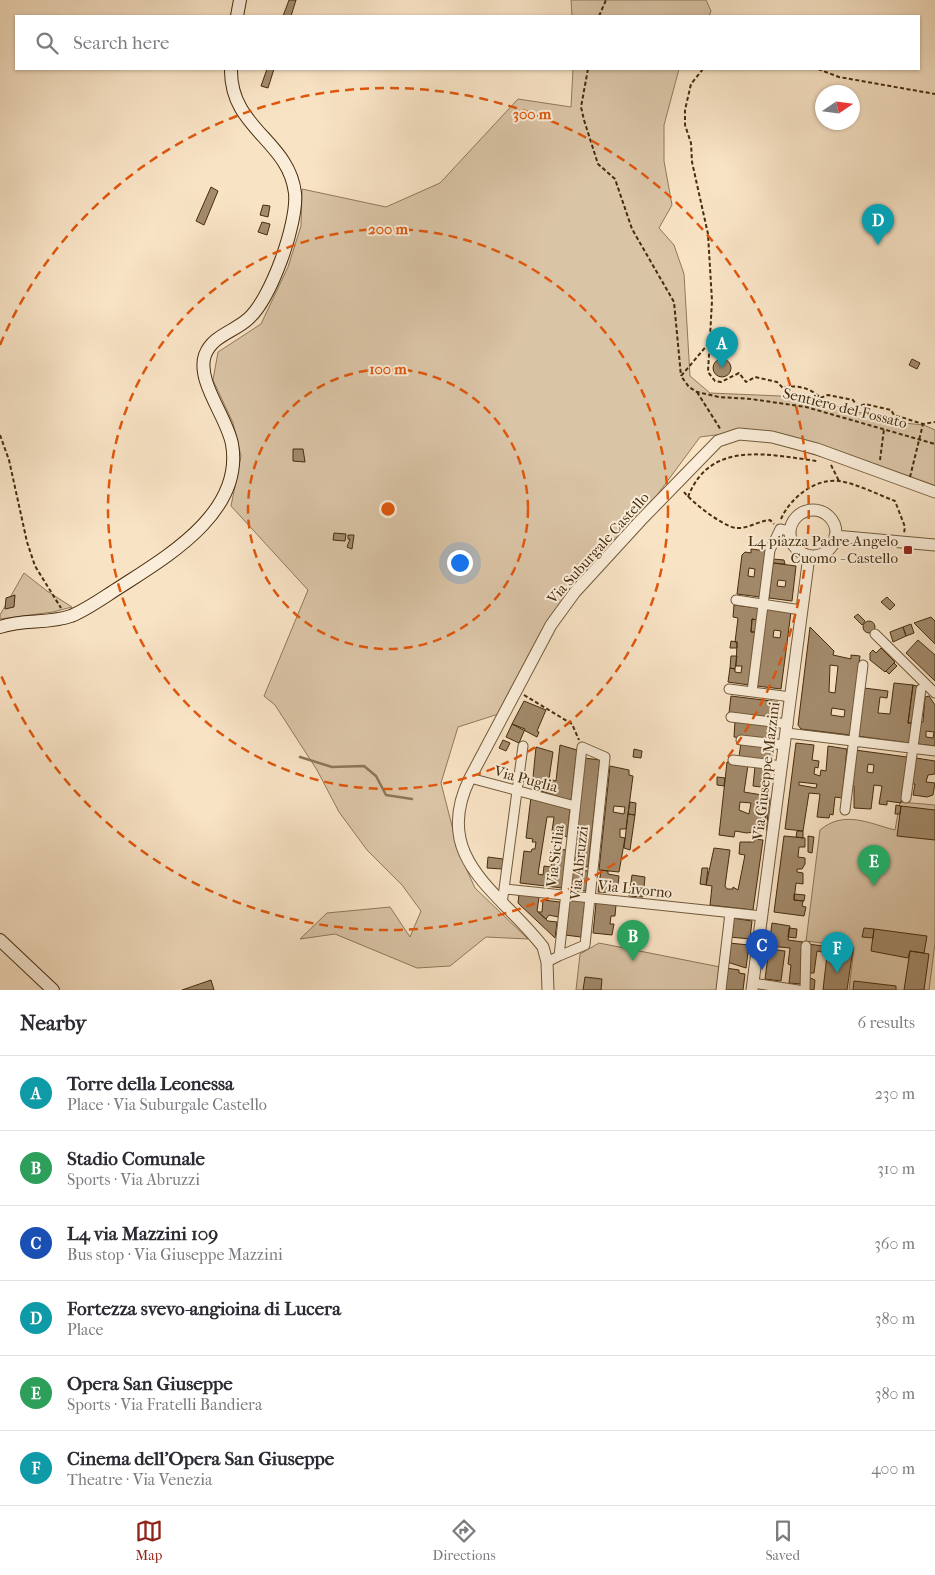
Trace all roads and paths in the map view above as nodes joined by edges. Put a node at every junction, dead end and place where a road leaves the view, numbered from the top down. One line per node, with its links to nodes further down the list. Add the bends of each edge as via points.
1 (240, 0): 3 (main road)
2 (606, 0): 4 (path)
3 (236, 15)
4 (599, 15)
5 (231, 70): 35 (main road, via 238,107 283,161 292,179 295,197 288,235 264,299 248,320 215,340 204,360 208,386 232,442 233,465 229,484 210,514 177,549)
6 (588, 70): 11 (path, via 581,107 584,120 598,164 615,179 632,229 674,302)
7 (702, 70): 10 (path, via 691,84 685,125 708,234 712,282)
8 (821, 70): 9 (path, via 839,77)
9 (935, 94)
10 (710, 342): 11 (path); 14 (path, via 708,372 715,381 739,374 746,382 755,377 777,382 783,388 791,386 815,392 820,398 828,395 852,400 858,407 865,404 891,410 894,415)
11 (681, 376): 12 (path)
12 (698, 392): 15 (path, Sentiero del Fossato, via 806,407); 17 (path)
13 (935, 422): 14 (path)
14 (923, 424): 22 (path, bridge)
15 (884, 429): 18 (path, Sentiero del Fossato); 20 (path)
16 (0, 435): 35 (path, via 35,566)
17 (727, 438): 24 (street, Via Suburgale Castello, via 718,441); 25 (street, Via Suburgale Castello, via 739,434 772,437 817,449)
18 (935, 444)
19 (819, 461): 26 (path, via 733,455 714,462 692,486)
20 (879, 462)
21 (825, 463): 23 (path, via 831,466)
22 (910, 477)
23 (839, 481): 27 (path, via 815,484 795,498 781,518); 29 (path, via 894,501 905,527)
24 (677, 484): 26 (path); 43 (street, Via Suburgale Castello, via 576,592 551,625)
25 (935, 492)
26 (688, 497): 27 (path, via 723,524 734,528 770,520)
27 (785, 530): 28 (street, via 801,513 815,511 828,516 833,522); 31 (street, via 794,547); 33 (street, via 770,550)
28 (835, 536): 29 (street); 31 (street, via 829,549)
29 (903, 543): 30 (street)
30 (935, 545)
31 (809, 556): 34 (street, Via Giuseppe Mazzini)
32 (736, 600): 33 (street)
33 (763, 604): 34 (street); 44 (street)
34 (802, 610): 46 (street, Via Giuseppe Mazzini)
35 (66, 617): 36 (main road)
36 (0, 627)
37 (875, 634): 45 (street)
38 (904, 654): 40 (street)
39 (863, 665): 50 (street)
40 (935, 684)
41 (729, 689): 44 (street)
42 (921, 689): 53 (street)
43 (516, 690): 52 (path, via 572,724); 57 (street, Via Suburgale Castello)
44 (752, 692): 46 (street)
45 (935, 692)
46 (791, 697): 48 (street, Via Giuseppe Mazzini)
47 (731, 718): 48 (street)
48 (787, 734): 49 (street); 50 (street); 56 (street, Via Giuseppe Mazzini)
49 (741, 740)
50 (853, 740): 53 (street); 61 (street)
51 (523, 746): 58 (street)
52 (582, 747): 60 (street, Via Sicilia); 64 (street, Via Abruzzi, via 605,757)
53 (913, 747): 54 (street); 59 (street)
54 (935, 751)
55 (733, 760): 56 (street)
56 (782, 766): 67 (street, Via Giuseppe Mazzini)
57 (470, 778): 58 (street, Via Puglia); 65 (street, Via Suburgale Castello, via 464,789 458,829 463,850 470,865)
58 (517, 791): 60 (street, Via Puglia); 62 (street)
59 (906, 798)
60 (575, 806): 63 (street, Via Sicilia)
61 (845, 810)
62 (505, 889): 63 (street, Via Livorno); 65 (street)
63 (564, 895): 64 (street, Via Livorno); 70 (street, Via Sicilia)
64 (589, 898): 66 (street, Via Livorno); 70 (street, Via Abruzzi, via 585,945)
65 (502, 904): 71 (street, Via Suburgale Castello, via 534,934 543,947)
66 (730, 913): 67 (street, Via Livorno); 75 (street)
67 (762, 916): 72 (street, Via Giuseppe Mazzini)
68 (0, 940): 73 (main road)
69 (806, 946): 77 (street)
70 (559, 956): 71 (street)
71 (547, 962): 74 (street, Via Suburgale Castello)
72 (753, 986): 76 (street)
73 (53, 990)
74 (548, 990)
75 (721, 990)
76 (798, 990)
77 (805, 990)

